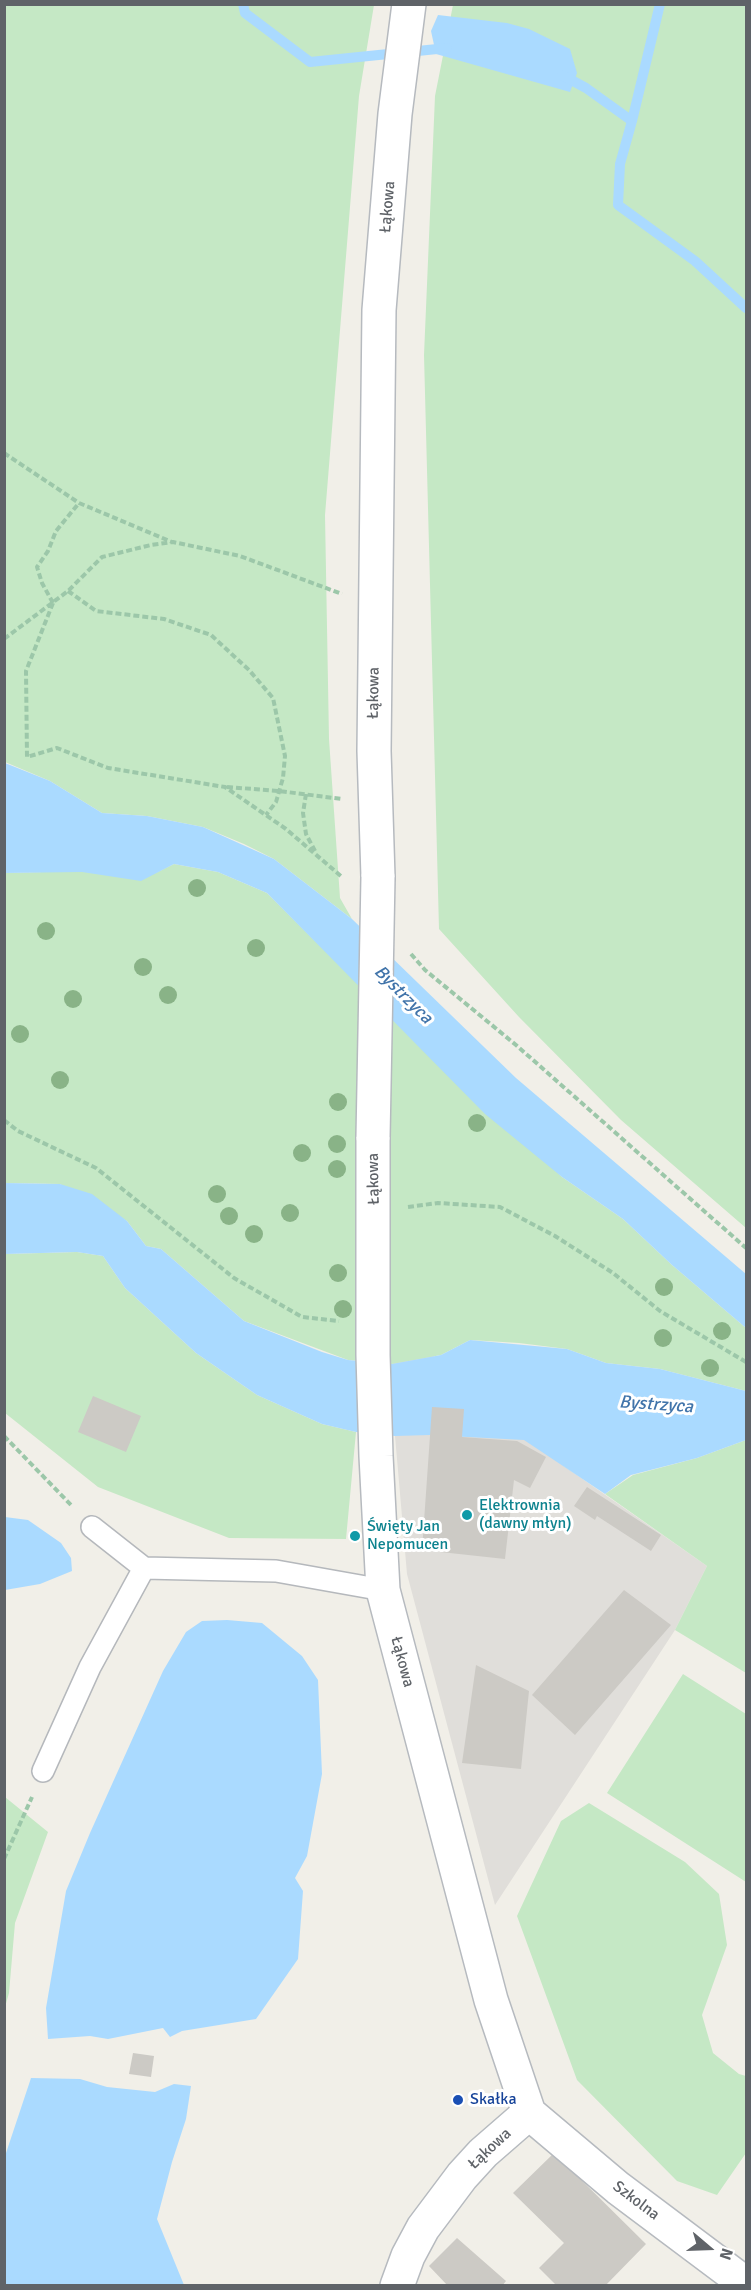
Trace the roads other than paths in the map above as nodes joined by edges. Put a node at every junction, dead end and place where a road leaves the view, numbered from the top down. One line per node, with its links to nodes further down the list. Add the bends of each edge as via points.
1 (410, 4): 4 (street, Łąkowa, bridge, via 379,310 373,1340)
2 (92, 1527): 3 (lane)
3 (144, 1568): 4 (lane, via 276,1571); 5 (lane, via 90,1667)
4 (383, 1590): 6 (street, Łąkowa, via 492,2000)
5 (43, 1771)
6 (529, 2113): 7 (street, Szkolna, via 618,2188); 8 (street, Łąkowa, via 483,2153 456,2184 423,2228)
7 (747, 2284)
8 (397, 2286)

